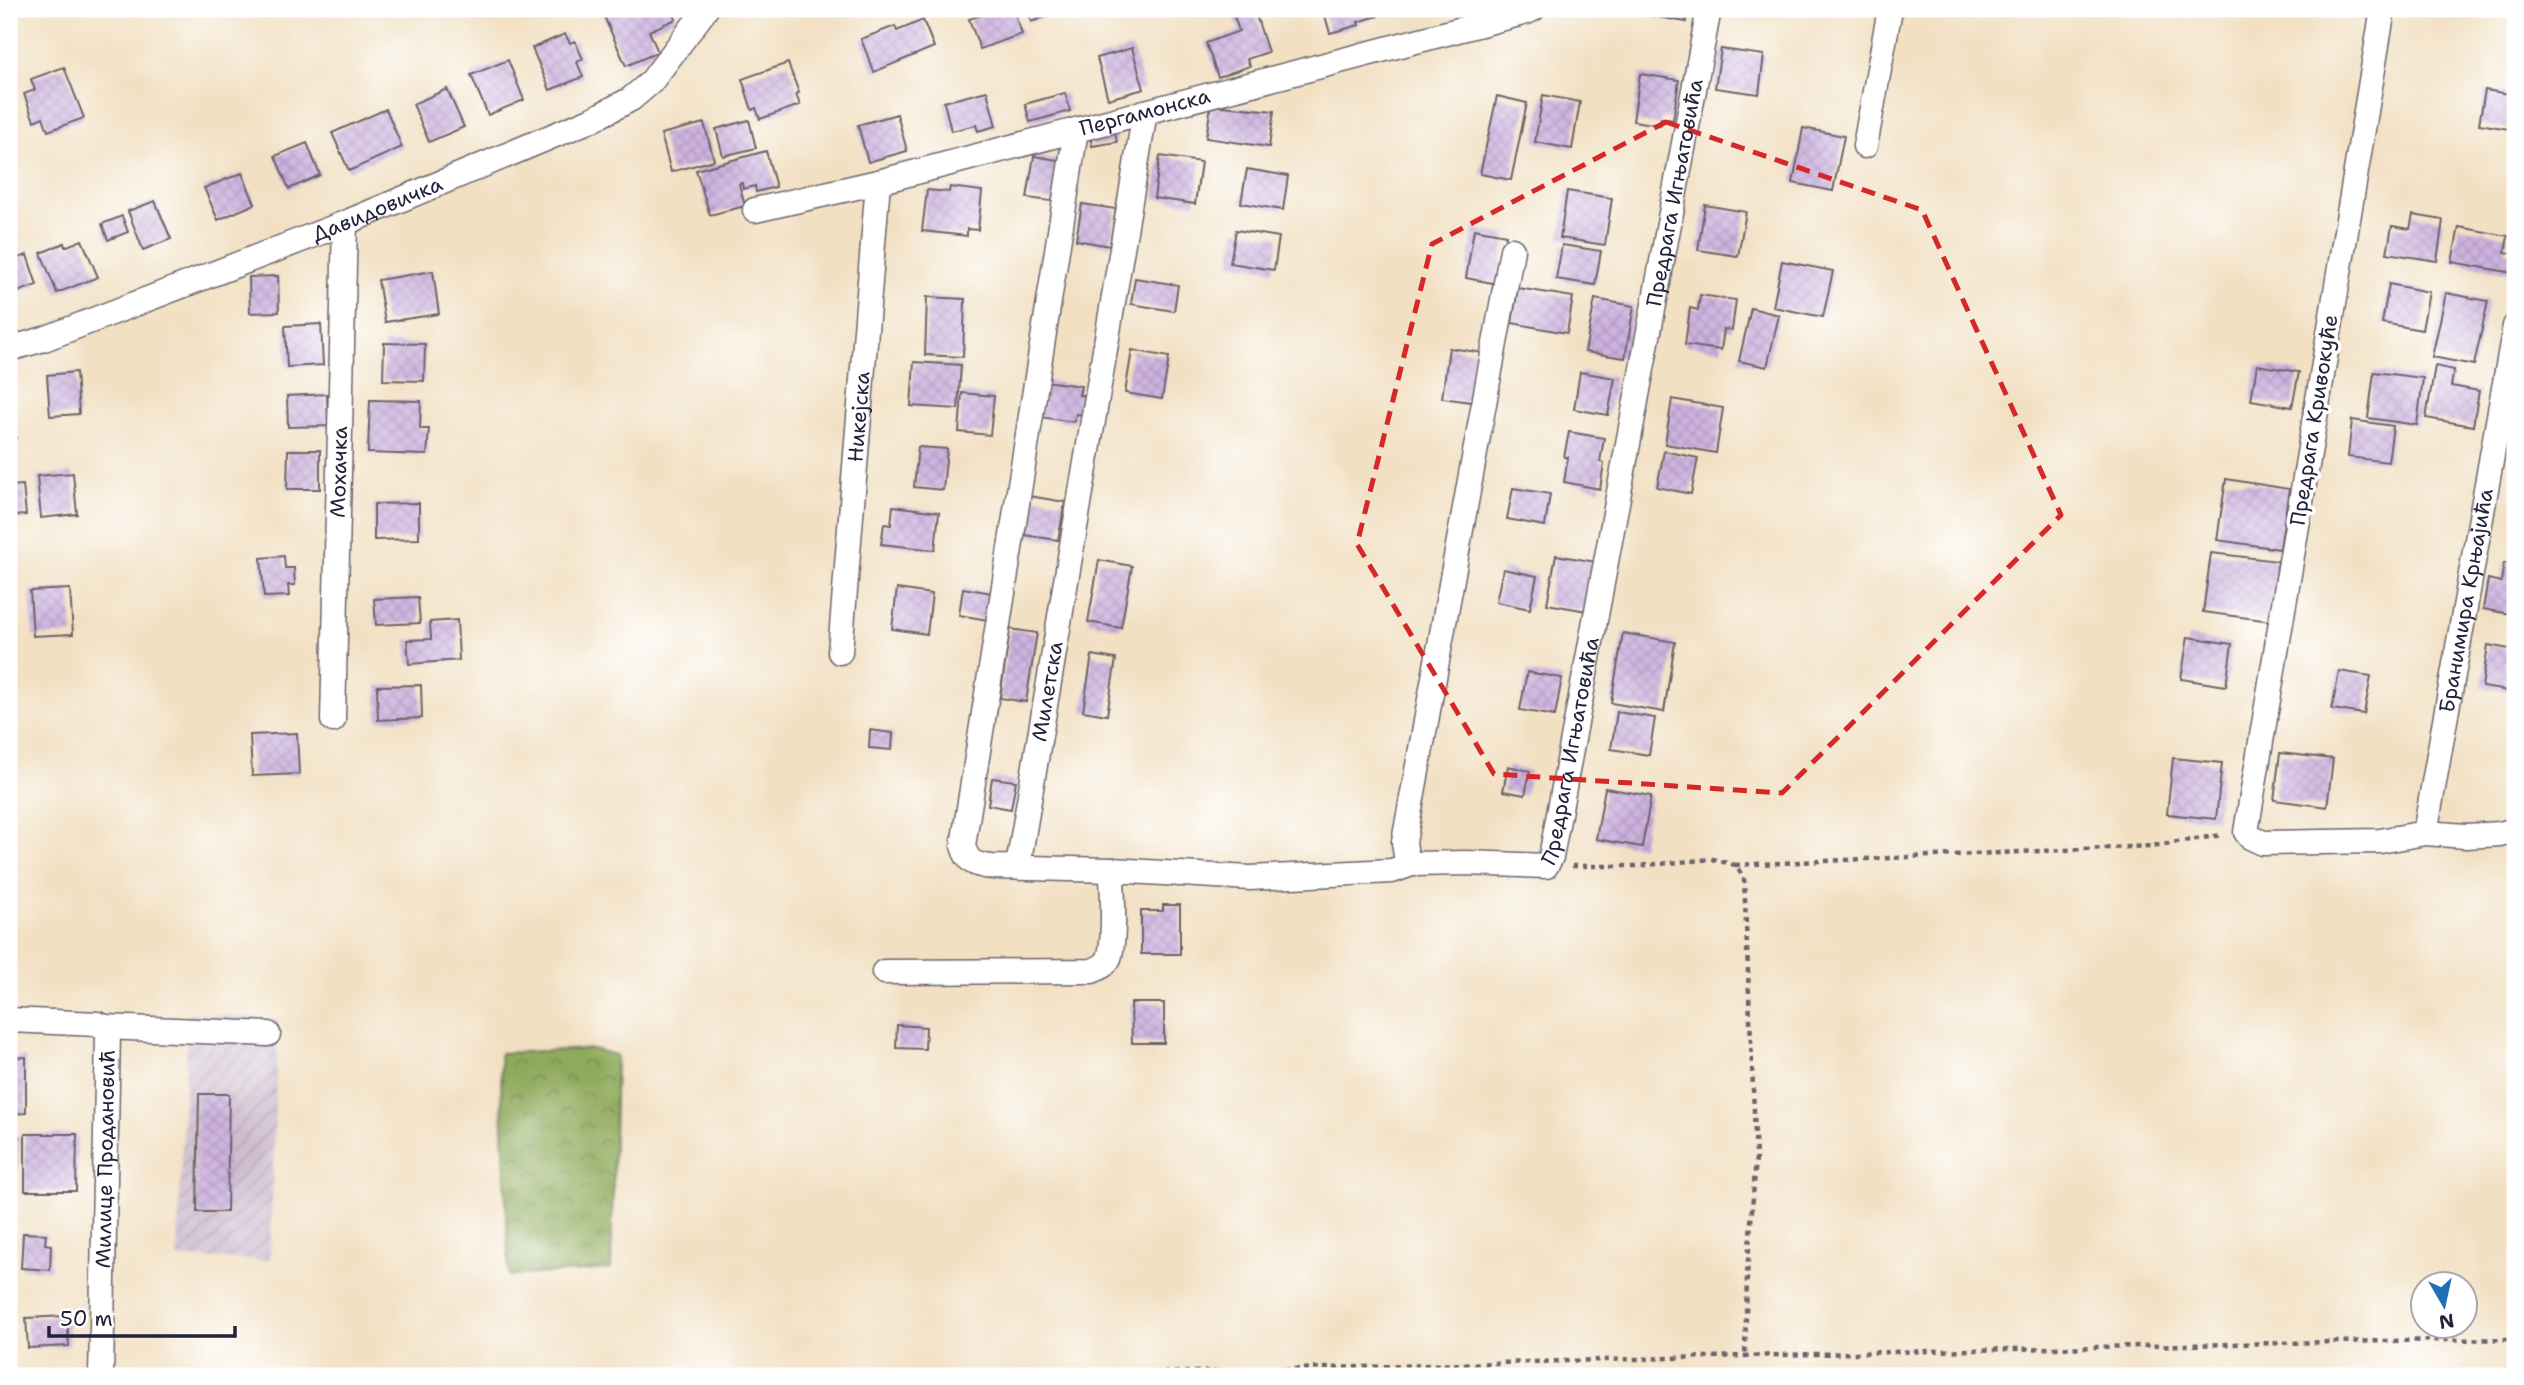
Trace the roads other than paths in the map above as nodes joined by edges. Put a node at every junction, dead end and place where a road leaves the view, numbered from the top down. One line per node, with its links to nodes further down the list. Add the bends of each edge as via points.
1 (706, 9): 11 (street, Давидовичка, via 651,82 631,99)
2 (1533, 9): 6 (street, Пергамонска)
3 (1709, 9): 19 (street, Предрага Игњатовића, via 1552,857 1546,866)
4 (1890, 9): 8 (street)
5 (2383, 9): 18 (street, Предрага Кривокуће, via 2246,832 2263,843 2379,841)
6 (1145, 112): 7 (street, Пергамонска); 20 (street, Милетска)
7 (1076, 130): 9 (street, Пергамонска); 20 (street, via 962,845 966,857 978,865)
8 (1865, 146)
9 (878, 182): 10 (street, Пергамонска); 15 (street, Никејска)
10 (755, 210)
11 (345, 223): 14 (street, Давидовичка); 16 (street, Мохачка)
12 (1512, 250): 19 (street, via 1404,842)
13 (2515, 326): 18 (street, Бранимира Крњајића)
14 (9, 349)
15 (840, 652)
16 (334, 720)
17 (2515, 830): 18 (street, via 2466,836)
18 (2425, 833)
19 (1412, 864): 21 (street, Предрага Игњатовића, via 1392,872 1251,878)
20 (1018, 866): 21 (street)
21 (1112, 870): 22 (street, via 1109,958 1092,971)
22 (884, 972)
23 (9, 1020): 24 (street)
24 (105, 1027): 25 (street); 26 (street, Милице Продановић)
25 (268, 1034)
26 (101, 1376)

